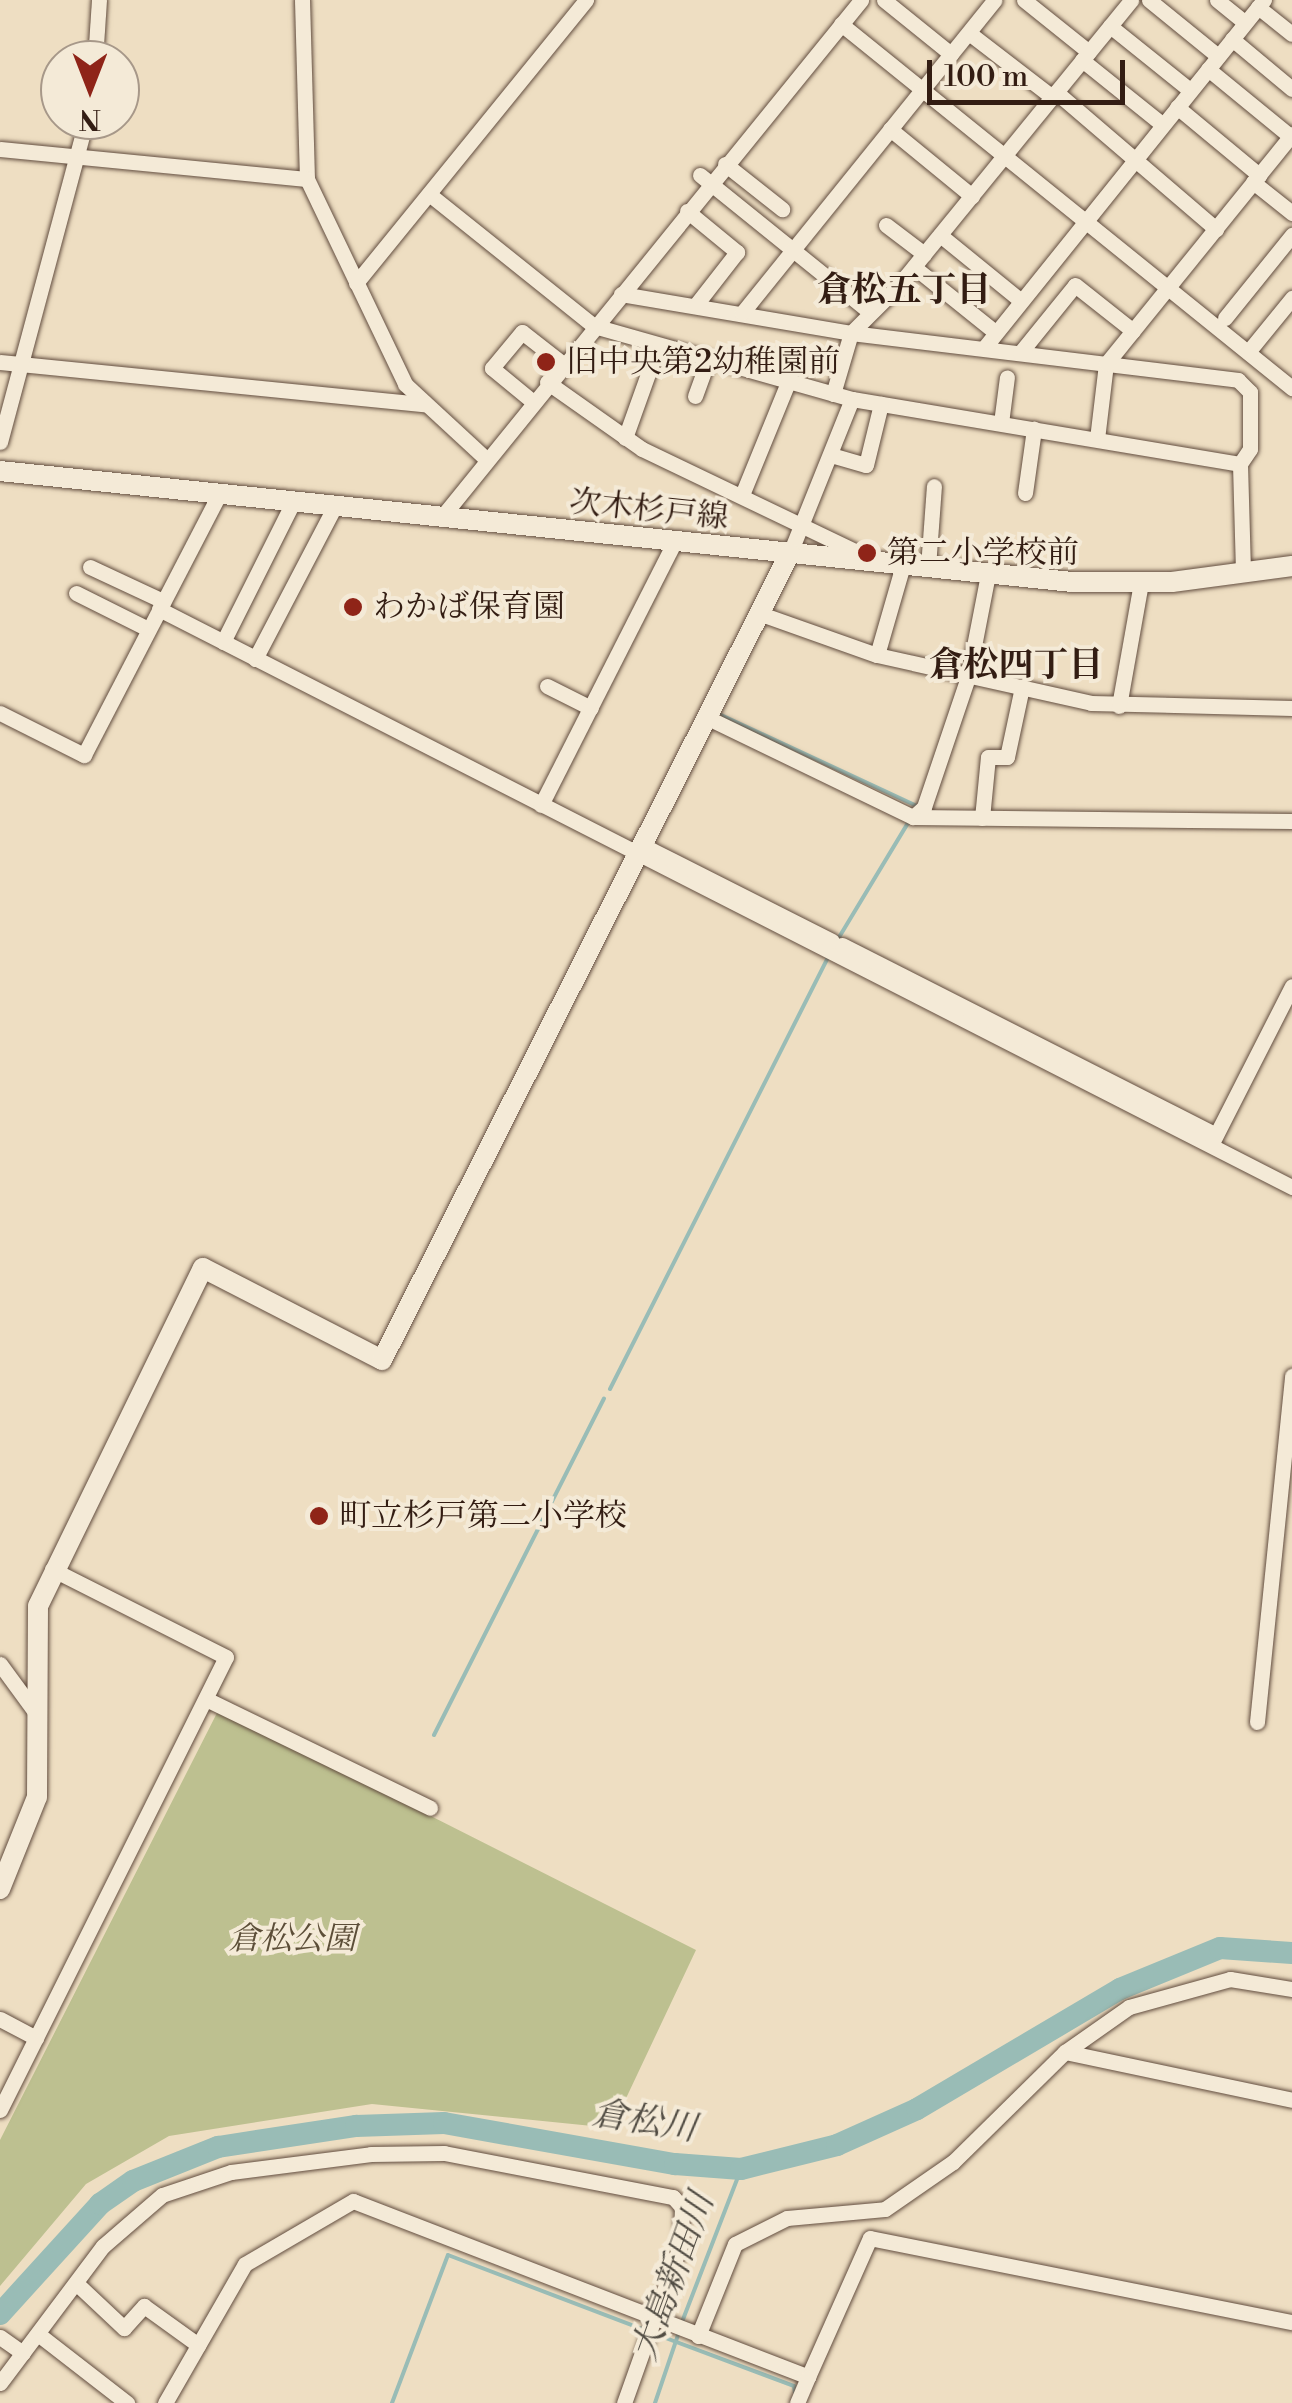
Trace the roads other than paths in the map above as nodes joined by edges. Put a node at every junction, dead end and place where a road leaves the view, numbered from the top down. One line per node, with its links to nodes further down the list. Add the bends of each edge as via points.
1 (99, 0): 19 (street)
2 (302, 0): 38 (street)
3 (586, 0): 40 (street)
4 (861, 0): 14 (street)
5 (884, 0): 20 (street)
6 (995, 0): 16 (street)
7 (1024, 0): 21 (street)
8 (1107, 0): 12 (street)
9 (1148, 0): 22 (street)
10 (1216, 0): 13 (street)
11 (1261, 3): 13 (street); 17 (street)
12 (1126, 6): 15 (street)
13 (1245, 23): 18 (street)
14 (841, 24): 23 (street); 36 (street)
15 (1110, 26): 21 (street); 25 (street)
16 (969, 32): 20 (street); 26 (street)
17 (1292, 34)
18 (1232, 39): 22 (street); 24 (street)
19 (96, 40)
20 (951, 54): 23 (street)
21 (1086, 56): 26 (street); 28 (street)
22 (1213, 62): 25 (street); 31 (street)
23 (923, 88): 29 (street); 33 (street)
24 (1292, 88)
25 (1190, 90): 27 (street)
26 (1054, 95): 33 (street); 35 (street)
27 (1176, 107): 28 (street); 37 (street)
28 (1162, 124): 35 (street)
29 (890, 129): 41 (street); 50 (street)
30 (83, 140): 34 (street)
31 (1289, 143): 37 (street)
32 (0, 148): 34 (street)
33 (1005, 155): 41 (street); 45 (street)
34 (81, 157): 38 (street); 71 (street)
35 (1134, 159): 45 (street); 47 (street)
36 (725, 164): 39 (street); 42 (street)
37 (1256, 178): 44 (street); 47 (street)
38 (307, 179): 52 (street)
39 (704, 180): 43 (street); 50 (street)
40 (429, 194): 52 (street); 61 (street)
41 (972, 196): 48 (street)
42 (782, 209)
43 (688, 211): 54 (street); 57 (street, via 737,252)
44 (1292, 213)
45 (1086, 219): 53 (street); 56 (street)
46 (886, 224): 51 (street)
47 (1216, 229): 53 (street)
48 (940, 235): 51 (street); 56 (street)
49 (1292, 235): 60 (street)
50 (792, 250): 58 (street); 59 (street)
51 (919, 260): 58 (street); 63 (street)
52 (356, 283): 83 (street, via 405,384)
53 (1170, 287): 62 (street); 68 (street)
54 (621, 294): 57 (street); 61 (street)
55 (1292, 298): 68 (street)
56 (1020, 300): 63 (street)
57 (694, 306): 59 (street)
58 (870, 312): 64 (street)
59 (742, 313): 64 (street)
60 (1226, 318)
61 (594, 326): 65 (street); 72 (street)
62 (1133, 331): 67 (street, via 1075,285); 73 (street)
63 (995, 332): 66 (street)
64 (851, 333): 66 (street); 79 (street)
65 (658, 346): 69 (street); 88 (street)
66 (984, 348): 67 (street)
67 (1020, 352): 73 (street)
68 (1248, 352): 77 (street)
69 (708, 360): 76 (street); 80 (street)
70 (0, 362): 71 (street)
71 (22, 364): 83 (street); 90 (street)
72 (563, 364): 75 (street); 82 (street, via 522,332 492,368)
73 (1106, 364): 89 (street); 93 (street, via 1247,384 1250,449)
74 (1007, 377): 86 (street)
75 (547, 382): 82 (street); 85 (street)
76 (788, 382): 79 (street); 97 (street)
77 (1292, 388)
78 (598, 394): 85 (street)
79 (833, 394): 81 (street)
80 (695, 396)
81 (852, 400): 84 (street); 91 (street)
82 (532, 401): 92 (street)
83 (424, 404): 92 (street)
84 (881, 404): 86 (street); 91 (street, via 866,465)
85 (592, 414): 88 (street)
86 (1001, 423): 87 (street)
87 (1034, 429): 89 (street); 96 (street)
88 (625, 438): 97 (street)
89 (1097, 440): 93 (street)
90 (0, 442)
91 (831, 455): 102 (street)
92 (486, 459): 101 (street)
93 (1240, 464): 110 (street)
94 (0, 471): 98 (street, 次木杉戸線)
95 (934, 486): 109 (street)
96 (1025, 493)
97 (742, 494): 102 (street)
98 (219, 496): 99 (street, 次木杉戸線); 114 (street)
99 (292, 504): 100 (street, 次木杉戸線); 117 (street)
100 (334, 508): 101 (street, 次木杉戸線); 119 (street)
101 (441, 518): 103 (street, 次木杉戸線)
102 (804, 522): 104 (street); 105 (street)
103 (674, 542): 104 (street, 次木杉戸線); 124 (street)
104 (790, 553): 105 (street, 次木杉戸線); 115 (street)
105 (880, 563): 106 (street, 次木杉戸線)
106 (903, 565): 109 (street, 次木杉戸線); 118 (street)
107 (90, 566): 114 (street)
108 (1292, 566): 110 (street, 次木杉戸線)
109 (928, 568): 111 (street, 次木杉戸線)
110 (1243, 572): 112 (street, 次木杉戸線)
111 (988, 574): 112 (street, 次木杉戸線); 120 (street)
112 (1141, 582): 123 (street)
113 (76, 593): 116 (street)
114 (161, 605): 116 (street); 117 (street)
115 (761, 614): 118 (street); 127 (street)
116 (148, 630): 126 (street, via 84,755)
117 (223, 642): 119 (street)
118 (877, 654): 120 (street)
119 (255, 659): 128 (street)
120 (968, 676): 122 (street); 129 (street, via 924,807)
121 (547, 686): 124 (street)
122 (1022, 688): 123 (street); 130 (street, via 1007,757 988,756)
123 (1119, 706): 125 (street)
124 (591, 708): 128 (street)
125 (1292, 708)
126 (0, 712)
127 (708, 718): 129 (street); 132 (street)
128 (541, 805): 132 (street)
129 (913, 817): 130 (street)
130 (982, 818): 131 (street)
131 (1292, 821)
132 (639, 849): 134 (street); 134 (street, via 837,943); 137 (street, via 382,1360 203,1268)
133 (1292, 986): 134 (street)
134 (1213, 1140): 135 (street)
135 (1292, 1187)
136 (1292, 1376): 141 (street)
137 (52, 1569): 139 (street, via 226,1657); 140 (street, via 35,1632)
138 (0, 1664): 140 (street)
139 (206, 1699): 142 (street); 146 (street)
140 (38, 1716): 143 (street, via 42,1761 35,1809)
141 (1256, 1722)
142 (430, 1808)
143 (0, 1889)
144 (1292, 1989): 147 (street, via 1230,1979 1168,1992 1129,2008)
145 (0, 2019): 146 (street)
146 (36, 2038): 149 (street)
147 (1065, 2052): 148 (street); 150 (street, via 953,2162)
148 (1292, 2100)
149 (0, 2110)
150 (885, 2209): 151 (street); 156 (street, via 764,2224 735,2244)
151 (870, 2238): 154 (street); 160 (street)
152 (76, 2283): 153 (street, via 133,2216 191,2182 372,2154 444,2153 673,2196 682,2207 681,2243); 155 (street); 158 (street, via 124,2328 144,2306)
153 (654, 2319): 156 (street); 158 (street, via 352,2202 245,2264); 164 (street)
154 (1292, 2322)
155 (38, 2334): 159 (street); 162 (street)
156 (698, 2336): 160 (street)
157 (0, 2338): 159 (street)
158 (198, 2345): 163 (street)
159 (23, 2354): 161 (street)
160 (808, 2377): 165 (street)
161 (0, 2383)
162 (127, 2403)
163 (165, 2403)
164 (624, 2403)
165 (797, 2403)

